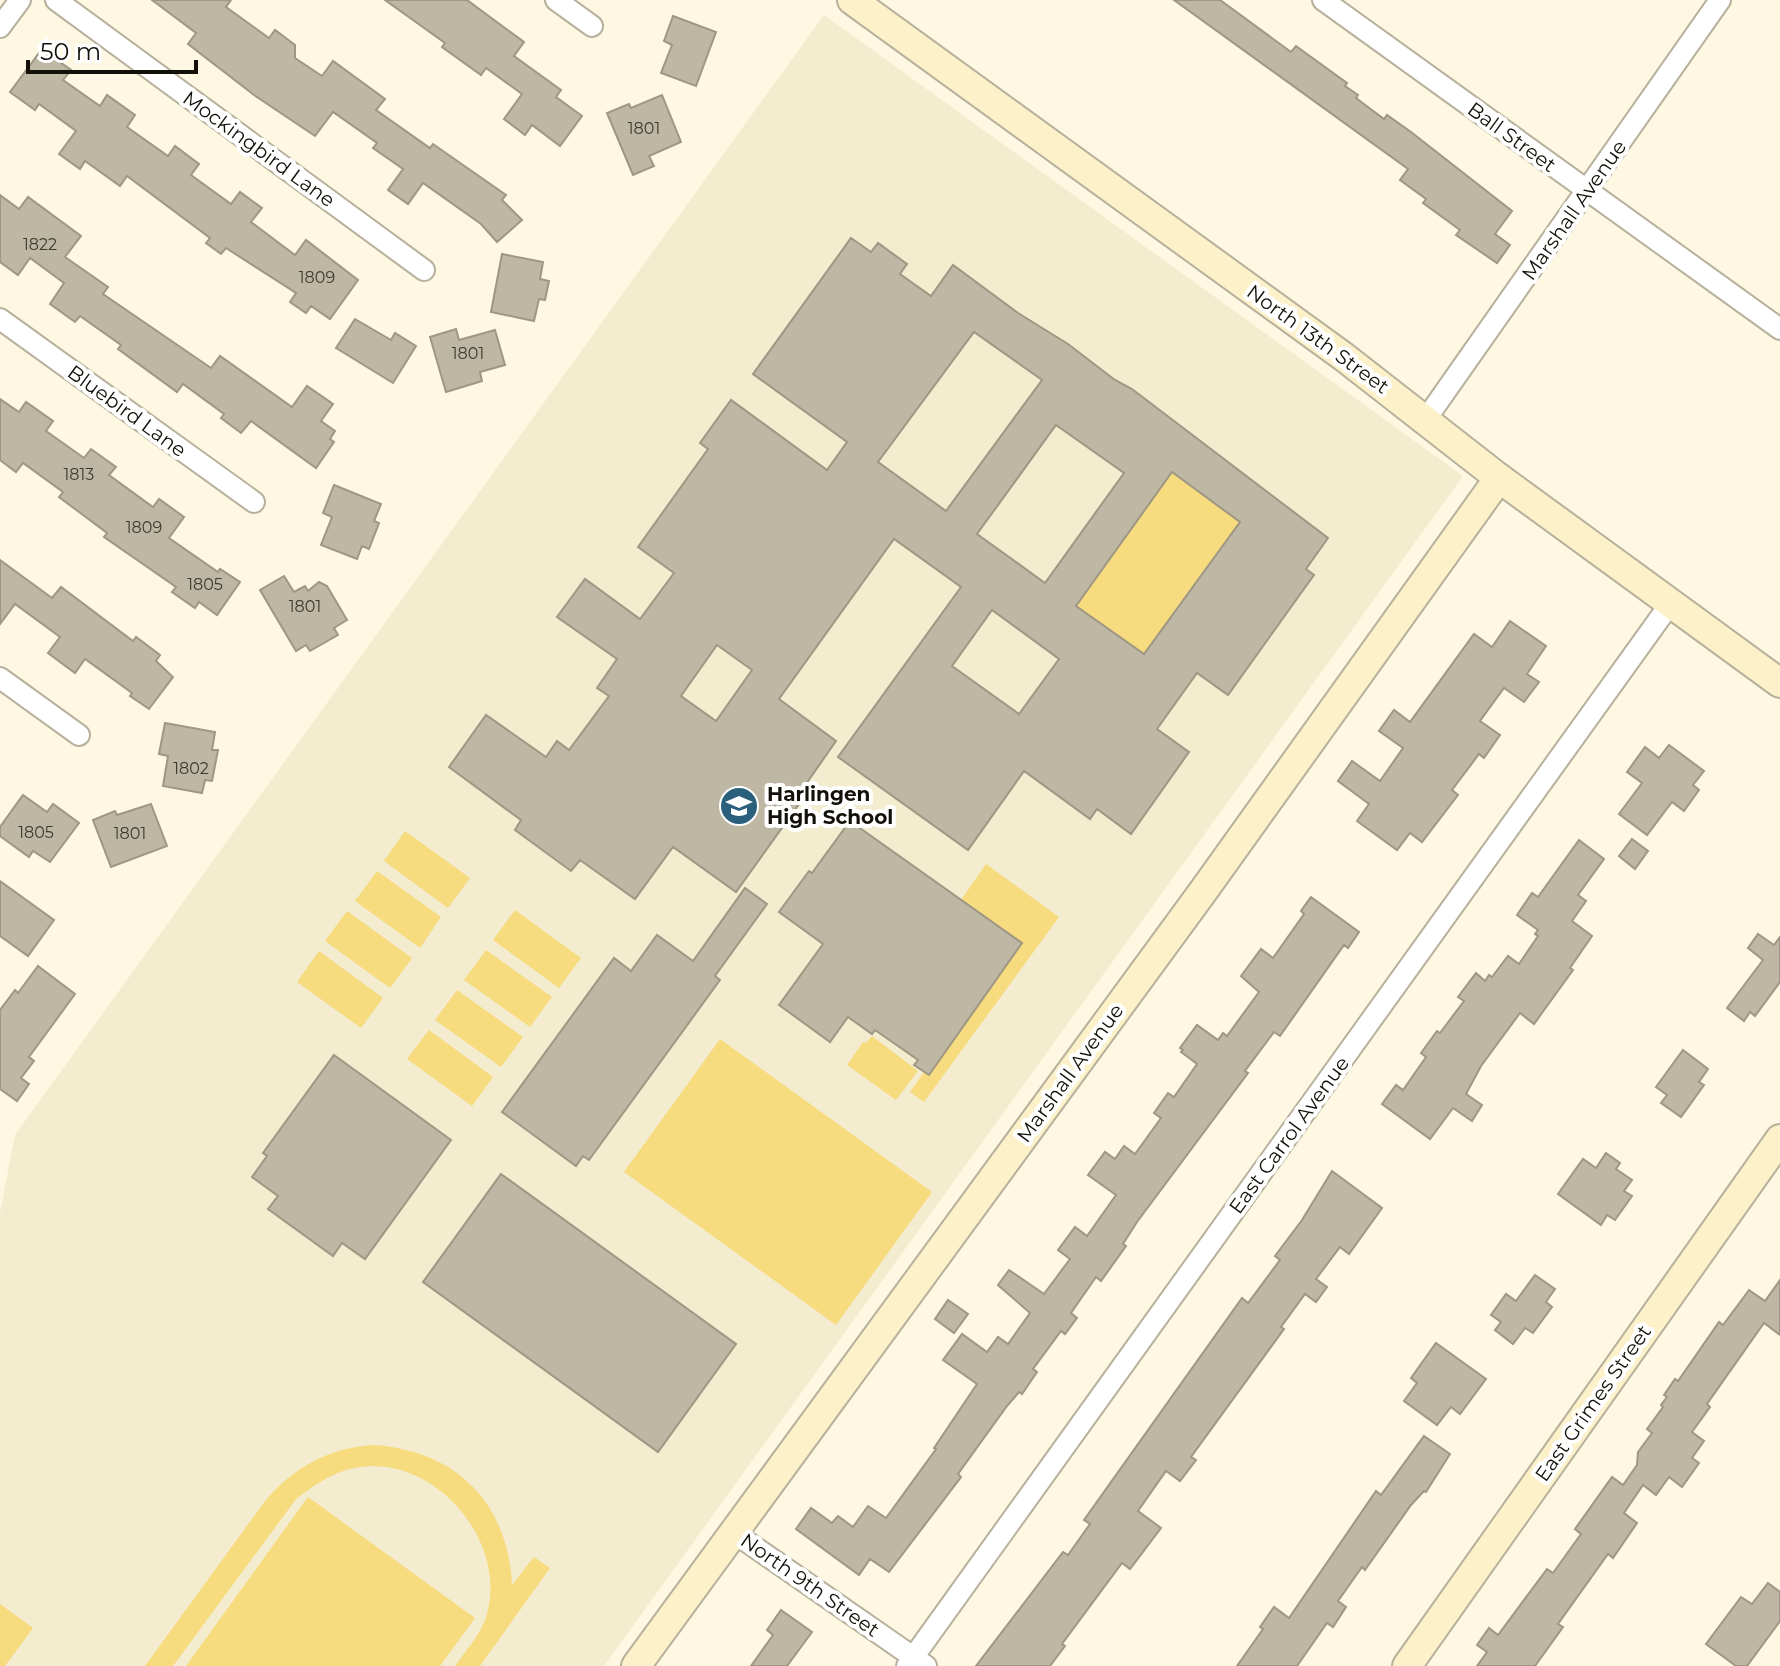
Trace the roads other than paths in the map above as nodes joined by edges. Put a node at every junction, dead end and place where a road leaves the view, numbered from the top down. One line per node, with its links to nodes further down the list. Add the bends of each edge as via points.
1 (20, 0): 8 (street)
2 (56, 0): 10 (street, Mockingbird Lane)
3 (556, 0): 7 (street)
4 (852, 0): 13 (street, North 13th Street)
5 (1323, 0): 9 (street, Ball Street)
6 (1720, 0): 9 (street, Marshall Avenue)
7 (592, 26)
8 (0, 27)
9 (1587, 191): 12 (street, Ball Street); 13 (street, Marshall Avenue)
10 (424, 270)
11 (0, 319): 15 (street, Bluebird Lane)
12 (1780, 329)
13 (1426, 419): 14 (street, North 13th Street)
14 (1499, 478): 16 (street, North 13th Street); 21 (street, Marshall Avenue)
15 (254, 502)
16 (1670, 604): 18 (street, North 13th Street); 22 (street, East Carrol Avenue)
17 (0, 678): 19 (street)
18 (1780, 683)
19 (79, 735)
20 (1780, 1139): 24 (street, East Grimes Street)
21 (733, 1532): 22 (street, North 9th Street); 23 (street, Marshall Avenue)
22 (916, 1663)
23 (636, 1666)
24 (1407, 1666)

